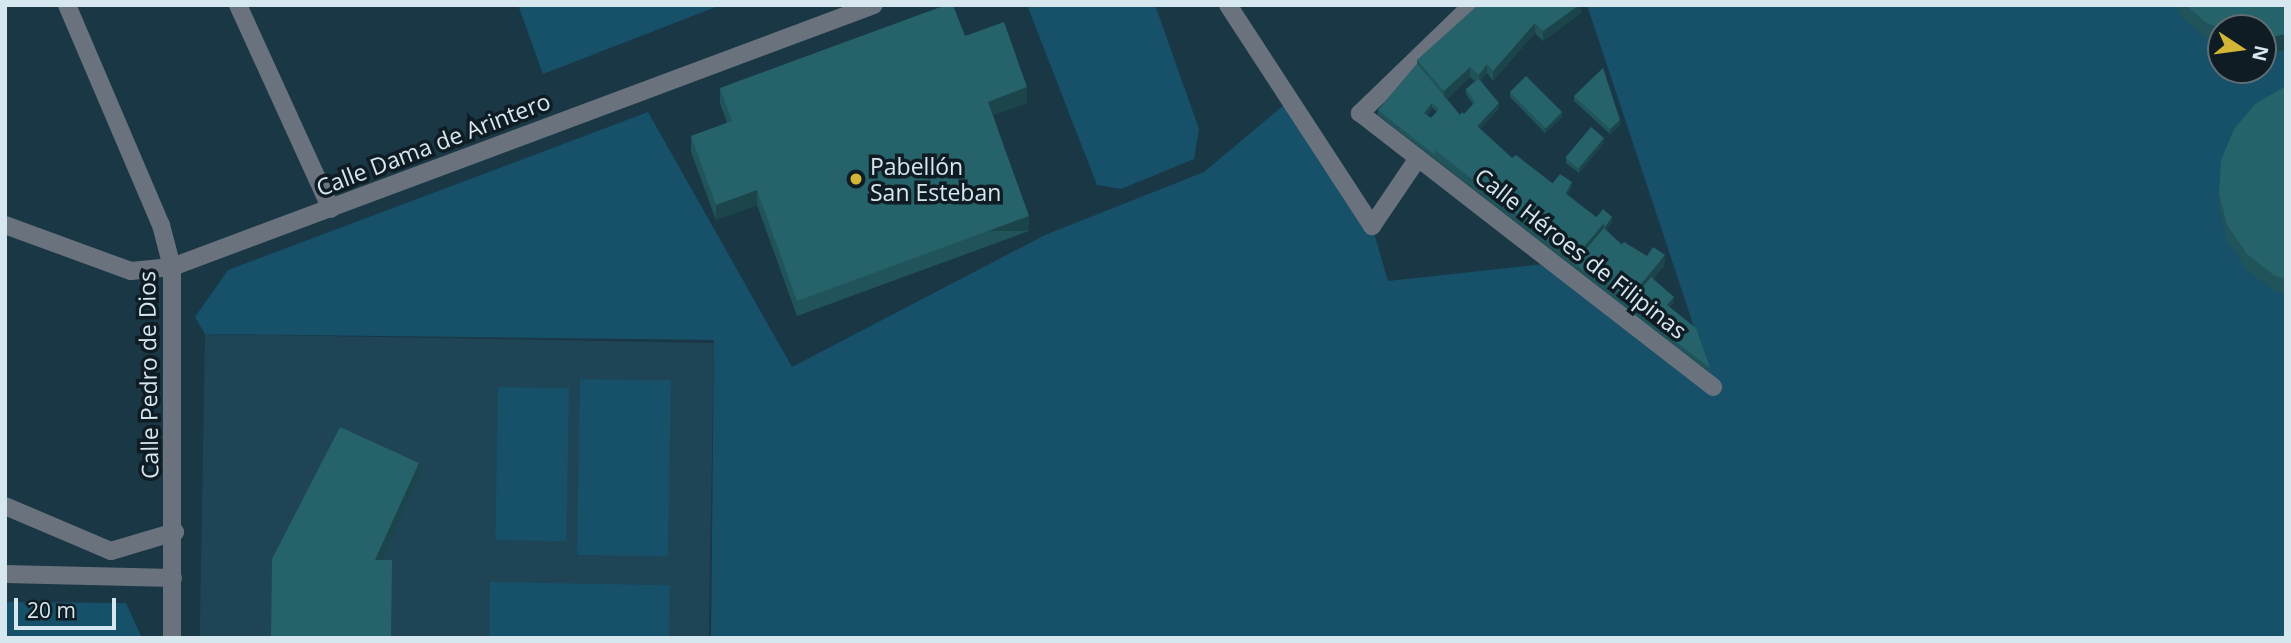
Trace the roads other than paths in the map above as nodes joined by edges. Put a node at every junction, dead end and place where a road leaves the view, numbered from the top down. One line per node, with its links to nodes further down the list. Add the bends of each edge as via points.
1 (67, 5): 9 (street, Calle Pedro de Dios, via 161,225)
2 (238, 5): 7 (street)
3 (874, 5): 7 (street, Calle Dama de Arintero)
4 (1228, 5): 6 (street, via 1373,226)
5 (1472, 5): 6 (street, Calle Héroes de Filipinas, via 1360,113)
6 (1418, 158): 10 (street, Calle Héroes de Filipinas)
7 (331, 209): 9 (street, Calle Dama de Arintero)
8 (5, 225): 9 (street, Calle Dama de Arintero, via 131,271)
9 (172, 267): 12 (street, Calle Pedro de Dios)
10 (1713, 387)
11 (5, 506): 12 (street, via 111,551)
12 (175, 532): 14 (street, Calle Pedro de Dios)
13 (5, 573): 14 (street)
14 (173, 579): 15 (street, Calle Pedro de Dios)
15 (172, 638)

